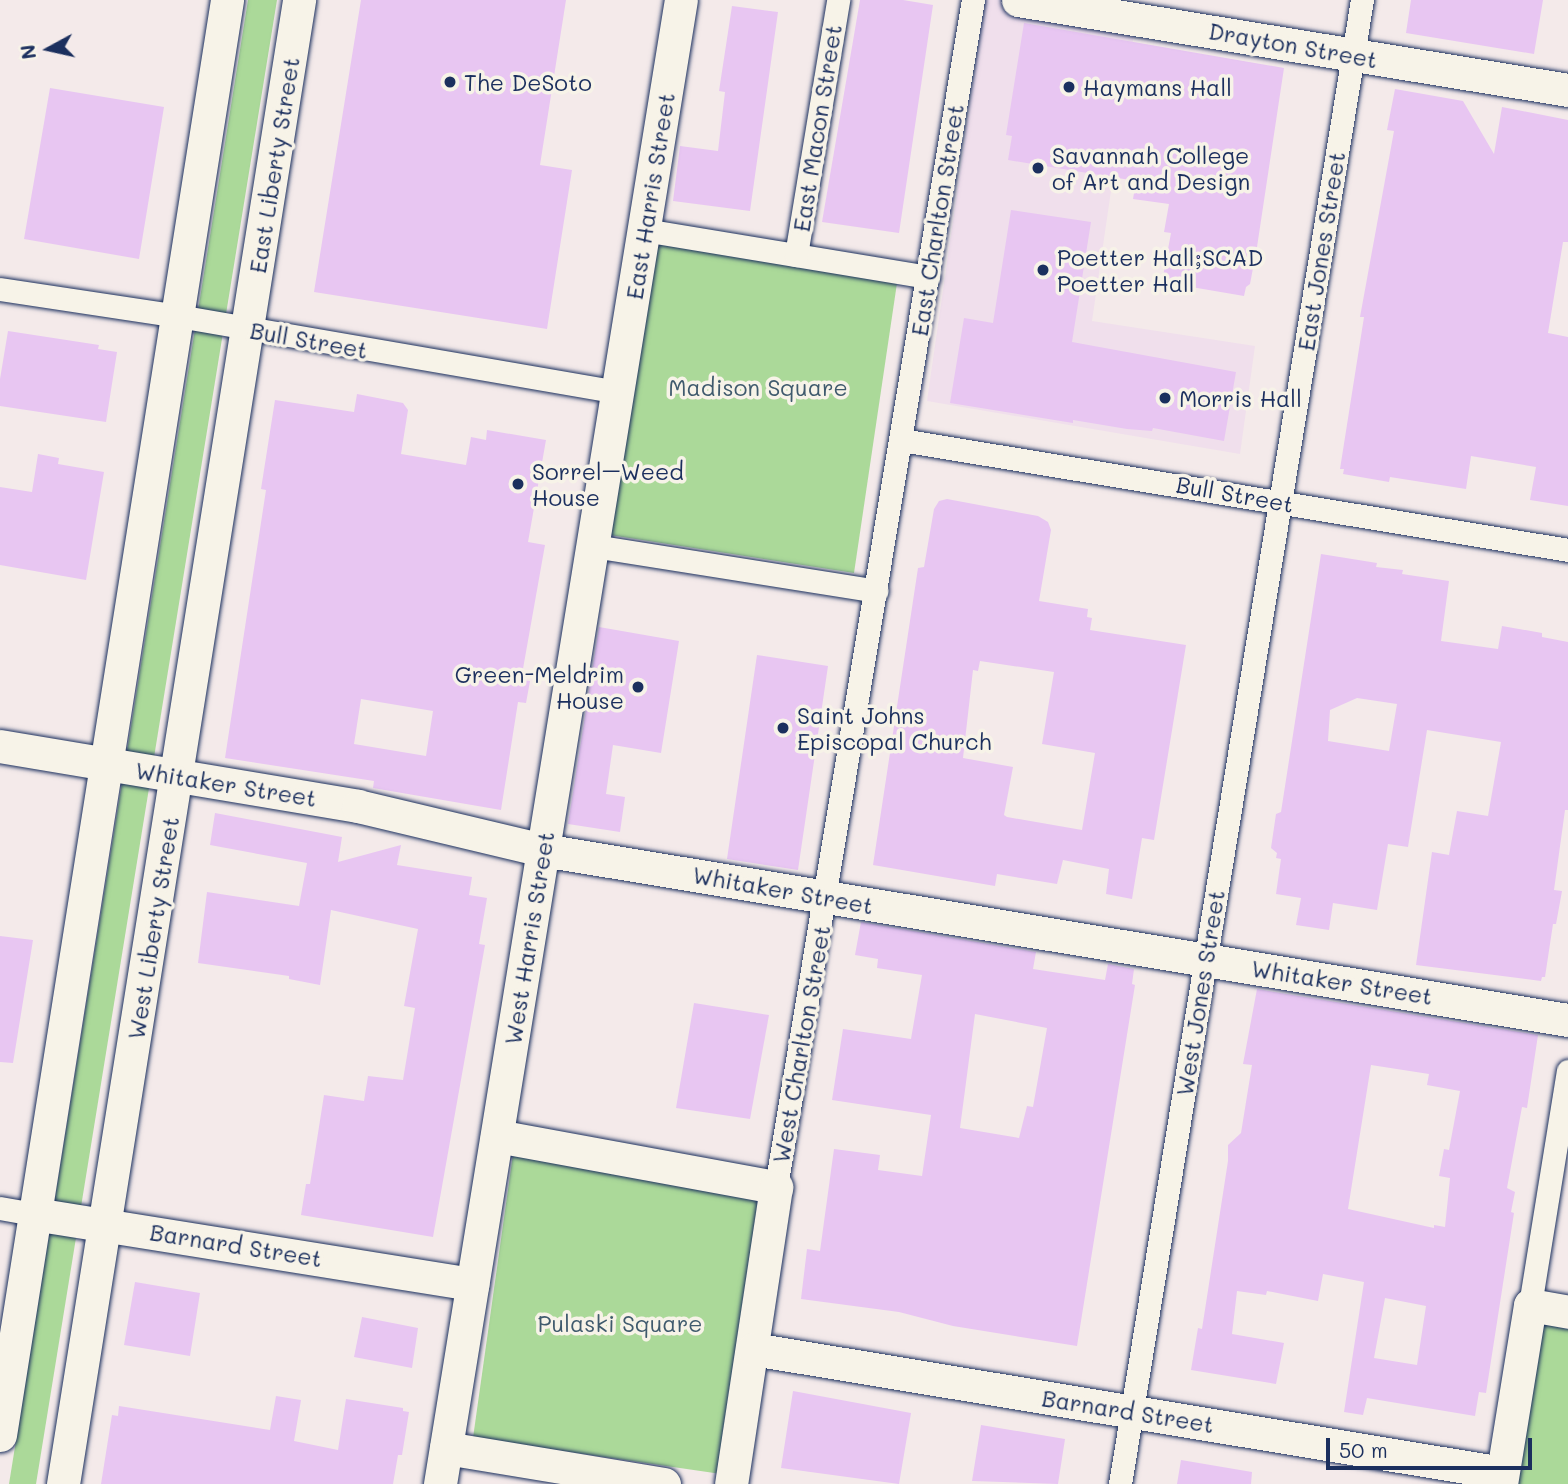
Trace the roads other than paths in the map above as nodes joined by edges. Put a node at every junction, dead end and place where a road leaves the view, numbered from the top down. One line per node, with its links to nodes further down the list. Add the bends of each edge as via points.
1 (227, 0): 14 (main road)
2 (299, 0): 15 (main road, East Liberty Street)
3 (681, 0): 10 (main road, East Harris Street)
4 (838, 0): 11 (street, East Macon Street)
5 (973, 0): 12 (street, East Charlton Street)
6 (1018, 0): 8 (main road, Drayton Street)
7 (1362, 0): 8 (street, East Jones Street)
8 (1353, 56): 9 (main road, Drayton Street); 18 (street, East Jones Street)
9 (1568, 90)
10 (644, 230): 11 (street); 16 (main road, East Harris Street)
11 (796, 255): 12 (street)
12 (928, 277): 17 (street, East Charlton Street)
13 (0, 289): 14 (street, Bull Street)
14 (178, 316): 15 (street, Bull Street); 23 (main road)
15 (248, 330): 16 (street, Bull Street); 24 (main road, West Liberty Street)
16 (618, 392): 19 (main road, West Harris Street)
17 (901, 440): 18 (street, Bull Street); 21 (street, West Charlton Street)
18 (1280, 502): 20 (street, Bull Street); 27 (street, West Jones Street)
19 (593, 546): 21 (street); 25 (main road, West Harris Street)
20 (1568, 550)
21 (876, 591): 26 (street, West Charlton Street)
22 (0, 746): 23 (main road, Whitaker Street)
23 (107, 764): 24 (main road, Whitaker Street); 33 (main road)
24 (176, 776): 25 (main road, Whitaker Street, via 358,806); 34 (main road, West Liberty Street)
25 (543, 850): 26 (main road, Whitaker Street); 30 (main road, West Harris Street)
26 (827, 897): 27 (main road, Whitaker Street); 31 (street, West Charlton Street)
27 (1206, 960): 28 (main road, Whitaker Street); 39 (street, West Jones Street)
28 (1568, 1020)
29 (1568, 1071): 36 (street)
30 (497, 1136): 31 (main road); 35 (main road, West Harris Street)
31 (776, 1187): 38 (main road, West Charlton Street)
32 (0, 1208): 33 (street, Barnard Street)
33 (34, 1214): 34 (main road, Barnard Street); 40 (main road)
34 (106, 1223): 35 (main road, Barnard Street); 44 (main road, West Liberty Street)
35 (472, 1284): 41 (main road, West Harris Street)
36 (1530, 1305): 37 (main road); 42 (main road)
37 (1568, 1312)
38 (753, 1349): 39 (main road, Barnard Street); 47 (main road, West Charlton Street)
39 (1132, 1412): 42 (main road, Barnard Street); 48 (street, West Jones Street)
40 (0, 1435)
41 (446, 1448): 43 (main road); 45 (main road, West Harris Street)
42 (1502, 1479)
43 (621, 1480): 46 (main road)
44 (63, 1484)
45 (440, 1484)
46 (664, 1484)
47 (731, 1484)
48 (1120, 1484)

